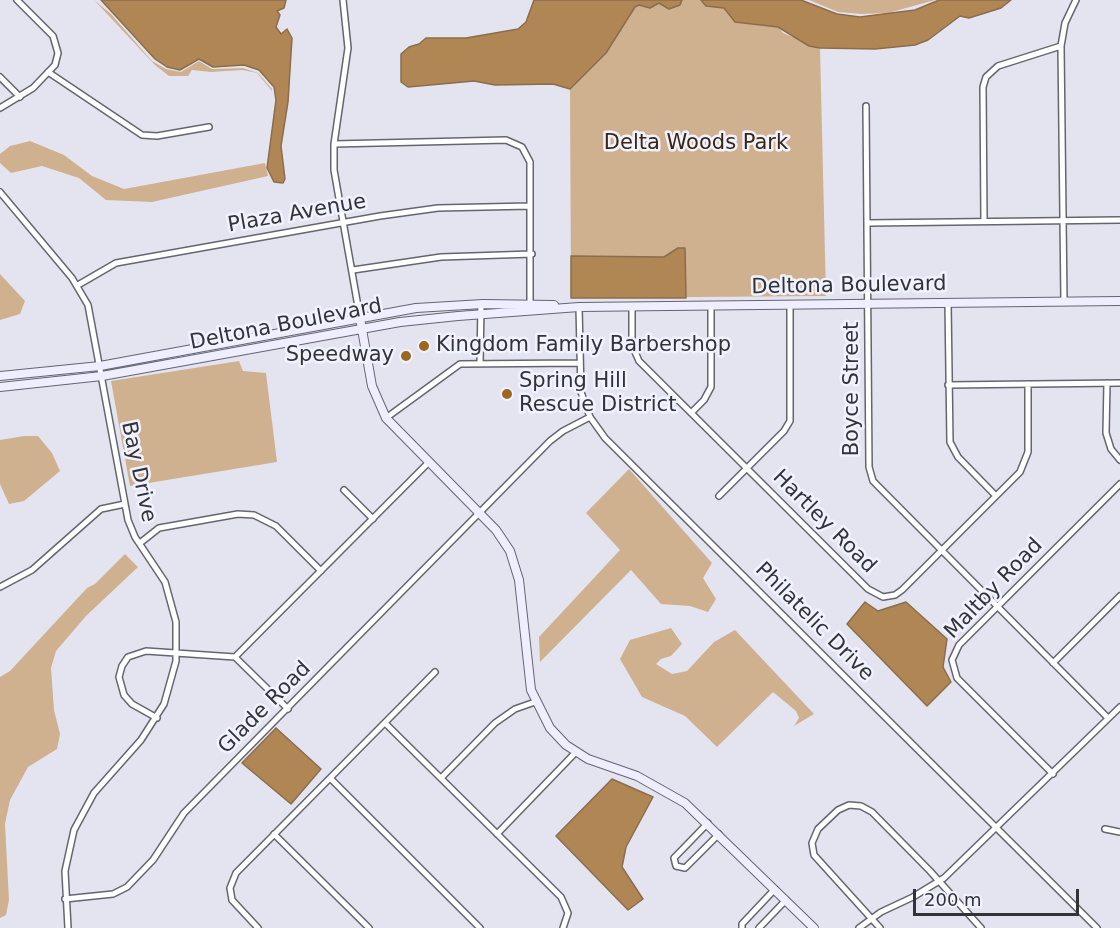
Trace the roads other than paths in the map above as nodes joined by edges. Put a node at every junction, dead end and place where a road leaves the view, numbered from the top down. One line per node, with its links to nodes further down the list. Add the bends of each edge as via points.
1 (17, 0): 5 (street, via 56,41 57,59)
2 (345, 0): 11 (street, via 348,48)
3 (1076, 0): 4 (street, via 1065,24)
4 (1061, 46): 14 (street); 16 (street, via 998,66 986,77)
5 (48, 72): 7 (street); 10 (street, via 142,135)
6 (0, 77): 7 (street)
7 (20, 97): 9 (street)
8 (866, 106): 18 (street, Boyce Street)
9 (0, 108)
10 (210, 127)
11 (334, 144): 13 (street, via 512,141 529,157); 17 (street)
12 (0, 192): 21 (street, Bay Drive)
13 (530, 206): 17 (street, Plaza Avenue, via 438,208); 19 (street)
14 (1063, 220): 15 (street); 16 (street); 23 (street)
15 (1120, 220)
16 (984, 221): 18 (street)
17 (343, 222): 20 (street); 21 (street, Plaza Avenue, via 116,262)
18 (868, 223): 26 (street, Boyce Street)
19 (532, 254): 20 (street, via 441,257); 30 (street)
20 (353, 270): 33 (street)
21 (78, 285): 39 (street, Bay Drive, via 92,318)
22 (1120, 301): 23 (main road, Deltona Boulevard)
23 (1064, 302): 24 (main road, Deltona Boulevard)
24 (948, 303): 26 (main road, Deltona Boulevard); 45 (street)
25 (481, 304): 30 (main road, Deltona Boulevard); 32 (street); 33 (main road, Deltona Boulevard, via 416,308)
26 (869, 304): 27 (main road, Deltona Boulevard); 61 (street, Boyce Street, via 871,474 877,488)
27 (790, 305): 29 (main road, Deltona Boulevard); 52 (street, via 790,421)
28 (632, 306): 29 (main road, Deltona Boulevard); 31 (main road, Deltona Boulevard); 47 (street, Hartley Road, via 635,356)
29 (711, 306): 47 (street, via 711,387)
30 (530, 307): 31 (main road, Deltona Boulevard); 32 (main road, Deltona Boulevard)
31 (579, 307): 37 (street, Philatelic Drive)
32 (482, 315): 34 (main road, Deltona Boulevard, via 430,318); 38 (street)
33 (360, 318): 34 (main road); 35 (main road, Deltona Boulevard)
34 (362, 329): 36 (main road, Deltona Boulevard); 49 (main road, via 372,386)
35 (243, 339): 36 (main road); 39 (main road, Deltona Boulevard)
36 (245, 352): 41 (main road, Deltona Boulevard)
37 (579, 363): 38 (street); 48 (street, Philatelic Drive, via 581,392)
38 (480, 364): 49 (street, via 460,364)
39 (100, 366): 40 (main road, Deltona Boulevard); 41 (street, Bay Drive)
40 (0, 376)
41 (102, 376): 46 (main road, Deltona Boulevard); 57 (street, Bay Drive)
42 (1107, 383): 43 (street); 44 (street); 50 (street, via 1106,433 1110,449)
43 (1120, 383)
44 (1028, 384): 45 (street); 56 (street, Hartley Road, via 1027,458 1020,472)
45 (948, 385): 56 (street, via 948,434 954,450)
46 (0, 387)
47 (691, 413): 52 (street, Hartley Road)
48 (590, 417): 58 (street, Glade Road, via 554,438); 81 (street, Philatelic Drive, via 605,438)
49 (386, 418): 51 (main road)
50 (1120, 460)
51 (428, 463): 58 (main road); 59 (street)
52 (746, 468): 55 (street); 61 (street, Hartley Road, via 877,595 889,597 899,593)
53 (1120, 484): 65 (street, Maltby Road)
54 (344, 490): 59 (street)
55 (719, 496)
56 (996, 496): 61 (street, Hartley Road)
57 (125, 504): 60 (street, Bay Drive, via 131,529); 63 (street, via 101,509 32,570)
58 (480, 514): 70 (main road, via 504,540 517,570 528,678); 72 (street, Glade Road)
59 (373, 519): 62 (street)
60 (140, 543): 62 (street, via 159,528 238,514 254,515 276,526); 66 (street, Bay Drive, via 169,594 176,622)
61 (941, 552): 65 (street, Boyce Street)
62 (321, 571): 67 (street)
63 (0, 587)
64 (1120, 596): 68 (street)
65 (997, 607): 68 (street, Boyce Street); 77 (street, Maltby Road, via 955,650 953,670)
66 (177, 653): 67 (street); 73 (street, Bay Drive, via 170,690); 73 (street, via 139,652 125,661 120,672 121,689 128,700)
67 (235, 657): 72 (street)
68 (1053, 663): 74 (street, Boyce Street)
69 (435, 672): 75 (street)
70 (535, 702): 76 (main road, via 550,728); 79 (street, via 515,709 495,723)
71 (1120, 707): 74 (street)
72 (288, 709): 89 (street, Glade Road, via 184,813 153,860 127,887 113,894)
73 (157, 718): 89 (street, Bay Drive, via 98,788 79,818 66,857)
74 (1108, 718): 77 (street)
75 (385, 723): 78 (street); 79 (street)
76 (576, 752): 80 (main road, via 654,784); 85 (street)
77 (1053, 774): 81 (street)
78 (330, 778): 84 (street); 95 (street)
79 (441, 778): 85 (street)
80 (708, 823): 86 (main road); 86 (street, via 674,858 676,866 685,868)
81 (997, 827): 87 (street); 103 (street, Philatelic Drive)
82 (1105, 829): 83 (street)
83 (1120, 832)
84 (274, 834): 92 (street); 94 (street, via 230,883 232,900)
85 (497, 834): 96 (street, via 565,902 568,913)
86 (719, 834): 88 (main road)
87 (939, 882): 91 (street); 91 (street, via 872,812 861,806 843,807 816,831 814,855); 102 (street)
88 (775, 889): 90 (main road); 97 (street)
89 (65, 899): 93 (street, Bay Drive)
90 (786, 900): 98 (street); 99 (main road)
91 (872, 919): 100 (street); 101 (street)
92 (365, 927)
93 (68, 928)
94 (258, 928)
95 (480, 928)
96 (563, 928)
97 (741, 928)
98 (759, 928)
99 (814, 928)
100 (859, 928)
101 (880, 928)
102 (981, 928)
103 (1097, 928)

